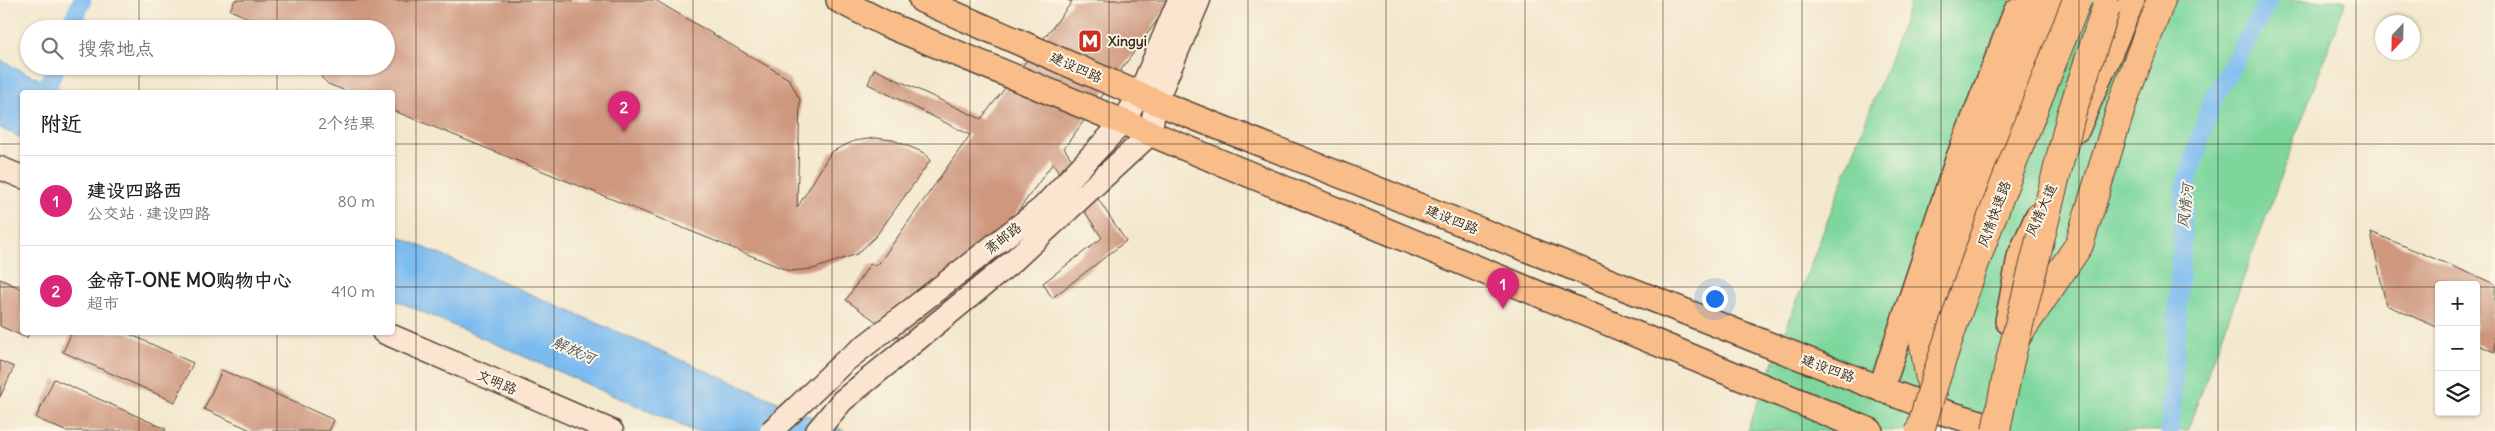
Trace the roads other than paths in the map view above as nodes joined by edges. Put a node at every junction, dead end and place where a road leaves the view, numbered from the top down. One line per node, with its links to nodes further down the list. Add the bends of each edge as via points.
1 (839, 0): 13 (main road, via 886,24)
2 (922, 0): 12 (main road, 建设四路)
3 (1179, 0): 12 (street, 萧邮路)
4 (1199, 0): 12 (street)
5 (2022, 0): 19 (main road, via 1958,160)
6 (2034, 0): 20 (highway, via 1940,268 1923,339)
7 (2056, 0): 20 (main road, via 1993,166 1959,268 1949,375)
8 (2077, 0): 20 (highway, 风情快速路, bridge, via 1939,363)
9 (2110, 0): 22 (highway, bridge, via 2071,115)
10 (2132, 0): 18 (main road, 风情大道, via 2020,256)
11 (2160, 0): 18 (highway, via 2124,98 2079,245)
12 (1148, 99): 13 (street, 萧邮路); 14 (street); 19 (main road, 建设四路)
13 (1123, 122): 14 (main road); 24 (street, 萧邮路, bridge, via 1042,208 844,362)
14 (1150, 134): 21 (street, via 1013,261 842,402); 25 (main road)
15 (0, 168): 16 (street)
16 (20, 176)
17 (390, 335): 23 (street, 文明路)
18 (2001, 360): 22 (main road, 风情大道)
19 (1881, 389): 20 (main road, 建设四路)
20 (1931, 424): 22 (main road, 建设四路)
21 (821, 427)
22 (1991, 430)
23 (612, 431)
24 (771, 431)
25 (1870, 431)

